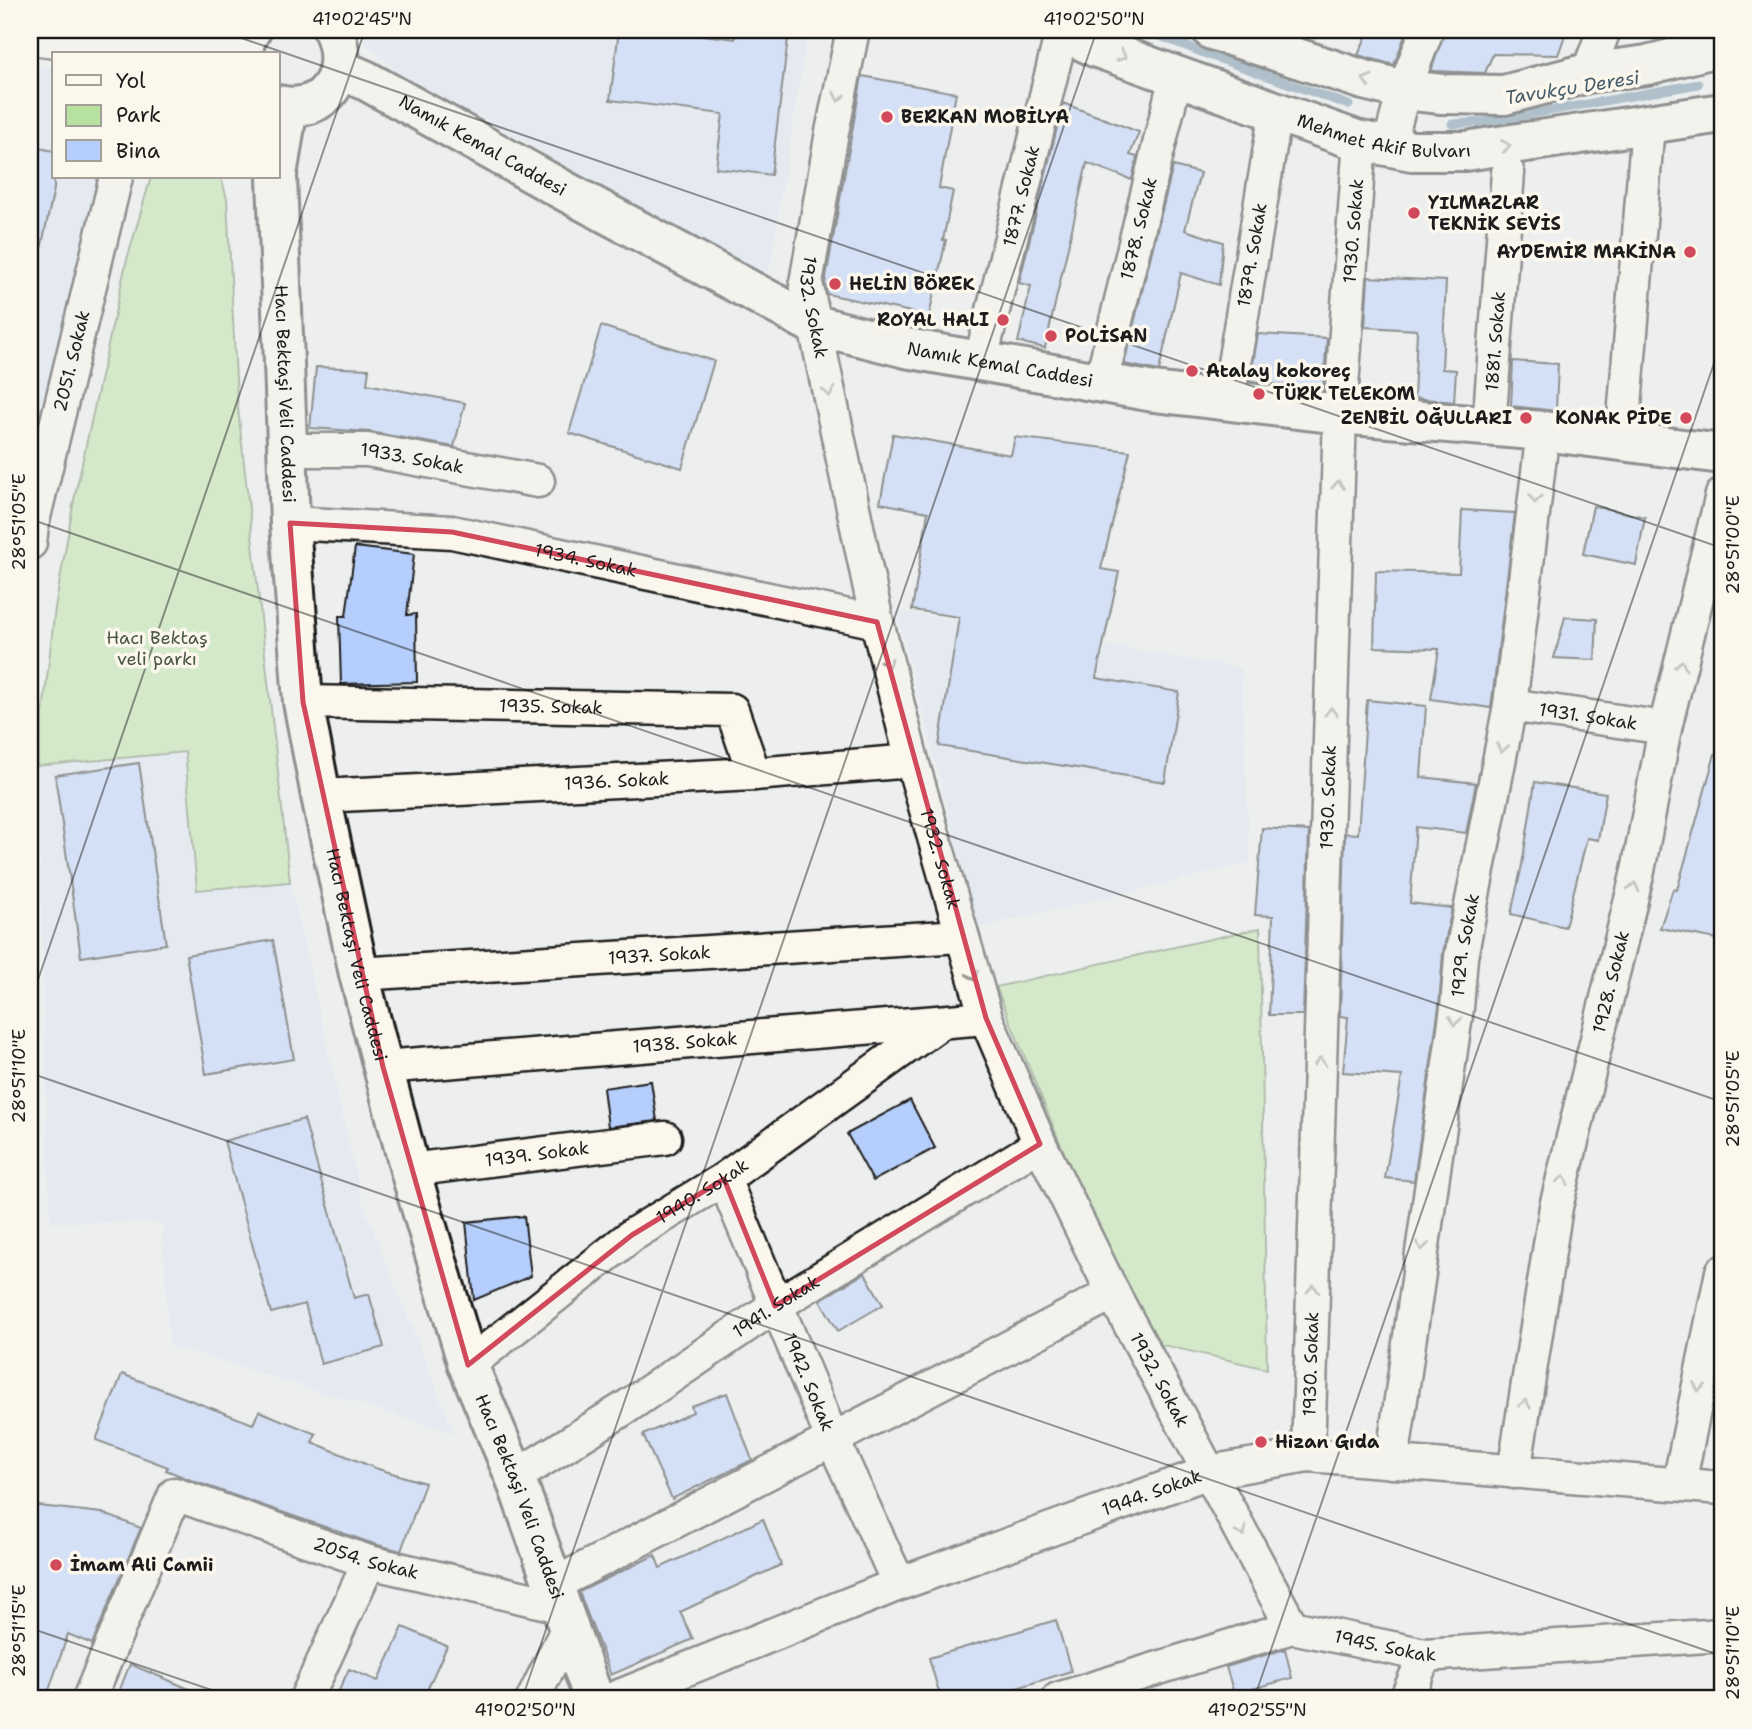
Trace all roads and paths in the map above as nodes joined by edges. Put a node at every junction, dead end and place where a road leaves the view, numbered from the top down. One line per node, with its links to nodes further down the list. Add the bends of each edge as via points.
1 (251, 30): 11 (street)
2 (333, 30): 12 (street, via 340,44)
3 (853, 30): 25 (street, 1932. Sokak, one-way to 25, via 806,283)
4 (1061, 30): 14 (street, Mehmet Akif Bulvarı, one-way to 14); 26 (street, 1877. Sokak)
5 (1427, 30): 15 (street, 1930. Sokak)
6 (1604, 30): 13 (street)
7 (1220, 31): 15 (street, one-way to 7)
8 (30, 35): 10 (street)
9 (1722, 46): 13 (street, via 1647,65)
10 (143, 52)
11 (243, 52)
12 (340, 69): 16 (street, via 318,100 304,106); 25 (street, Namık Kemal Caddesi)
13 (1588, 73): 15 (street, via 1504,94)
14 (1176, 76): 17 (street, Mehmet Akif Bulvarı); 27 (street, 1878. Sokak)
15 (1404, 90): 20 (street, 1930. Sokak)
16 (283, 106): 21 (street)
17 (1276, 111): 20 (street, Mehmet Akif Bulvarı); 28 (street, 1879. Sokak)
18 (1722, 113): 19 (street, Mehmet Akif Bulvarı)
19 (1648, 125): 20 (street, Mehmet Akif Bulvarı, one-way to 19, via 1412,151 1465,151); 32 (street)
20 (1374, 143): 29 (street, 1930. Sokak)
21 (280, 144)
22 (1508, 173): 30 (street, 1881. Sokak)
23 (116, 178): 38 (street, 2051. Sokak)
24 (277, 178): 33 (street, Hacı Bektaşi Veli Caddesi)
25 (815, 325): 26 (street, Namık Kemal Caddesi); 39 (street, 1932. Sokak, one-way to 39)
26 (981, 363): 27 (street, Namık Kemal Caddesi)
27 (1101, 382): 28 (street, Namık Kemal Caddesi)
28 (1227, 400): 29 (street, Namık Kemal Caddesi)
29 (1340, 414): 30 (street, Namık Kemal Caddesi); 60 (street, 1930. Sokak, one-way to 29)
30 (1489, 427): 31 (street, Namık Kemal Caddesi)
31 (1543, 431): 32 (street, Namık Kemal Caddesi); 41 (street, 1929. Sokak, one-way to 41)
32 (1622, 442): 34 (street, Namık Kemal Caddesi)
33 (287, 450): 35 (street, 1933. Sokak, via 367,450); 37 (street, Hacı Bektaşi Veli Caddesi)
34 (1722, 454)
35 (538, 481)
36 (1722, 495): 42 (street, 1928. Sokak, one-way to 36)
37 (290, 523): 39 (street, 1934. Sokak, via 452,532); 40 (street, Hacı Bektaşi Veli Caddesi)
38 (30, 543)
39 (877, 622): 43 (street, 1932. Sokak, one-way to 43)
40 (303, 702): 44 (street, 1935. Sokak, via 732,710); 45 (street, Hacı Bektaşi Veli Caddesi)
41 (1510, 705): 42 (street, 1931. Sokak); 61 (street, 1929. Sokak, one-way to 61, via 1461,957)
42 (1665, 728): 63 (street, 1928. Sokak, one-way to 42, via 1556,1207 1638,871)
43 (912, 761): 44 (street, 1936. Sokak); 46 (street, 1932. Sokak)
44 (754, 774): 45 (street, 1936. Sokak)
45 (321, 796): 47 (street, Hacı Bektaşi Veli Caddesi)
46 (961, 936): 47 (street, 1937. Sokak); 48 (street, 1932. Sokak, one-way to 48)
47 (359, 974): 50 (street, Hacı Bektaşi Veli Caddesi)
48 (986, 1018): 49 (street, 1938. Sokak); 52 (street, 1932. Sokak)
49 (941, 1022): 50 (street, 1938. Sokak); 54 (street, 1940. Sokak)
50 (383, 1067): 53 (street, Hacı Bektaşi Veli Caddesi)
51 (665, 1138): 53 (street, 1939. Sokak)
52 (1040, 1144): 56 (street, 1932. Sokak); 57 (street, 1941. Sokak)
53 (410, 1170): 58 (street, Hacı Bektaşi Veli Caddesi)
54 (724, 1179): 57 (street, 1942. Sokak); 58 (street, 1940. Sokak, via 632,1235)
55 (1722, 1272): 65 (street, one-way to 65)
56 (1113, 1293): 59 (street); 62 (street, 1932. Sokak)
57 (775, 1306): 59 (street, 1942. Sokak); 64 (street, 1941. Sokak)
58 (468, 1364): 64 (street, Hacı Bektaşi Veli Caddesi)
59 (832, 1438): 68 (street, 1942. Sokak); 69 (street)
60 (1308, 1455): 61 (street, 1944. Sokak); 62 (street, 1944. Sokak)
61 (1392, 1462): 63 (street, 1944. Sokak)
62 (1209, 1472): 68 (street, 1944. Sokak); 70 (street, 1932. Sokak, one-way to 70)
63 (1514, 1472): 65 (street, 1944. Sokak)
64 (515, 1477): 69 (street, Hacı Bektaşi Veli Caddesi)
65 (1679, 1485): 66 (street, 1944. Sokak)
66 (1722, 1488)
67 (369, 1562): 69 (street, 2054. Sokak); 73 (street, 2054. Sokak, via 174,1494); 74 (street)
68 (899, 1584): 77 (street, 1944. Sokak)
69 (560, 1606): 75 (street); 76 (street, Hacı Bektaşi Veli Caddesi)
70 (1292, 1627): 72 (street, 1945. Sokak); 78 (street, 1945. Sokak)
71 (1722, 1635): 72 (street, 1945. Sokak)
72 (1425, 1655): 79 (street)
73 (89, 1699)
74 (306, 1699)
75 (533, 1699)
76 (594, 1699)
77 (612, 1699)
78 (1058, 1699)
79 (1406, 1699)

